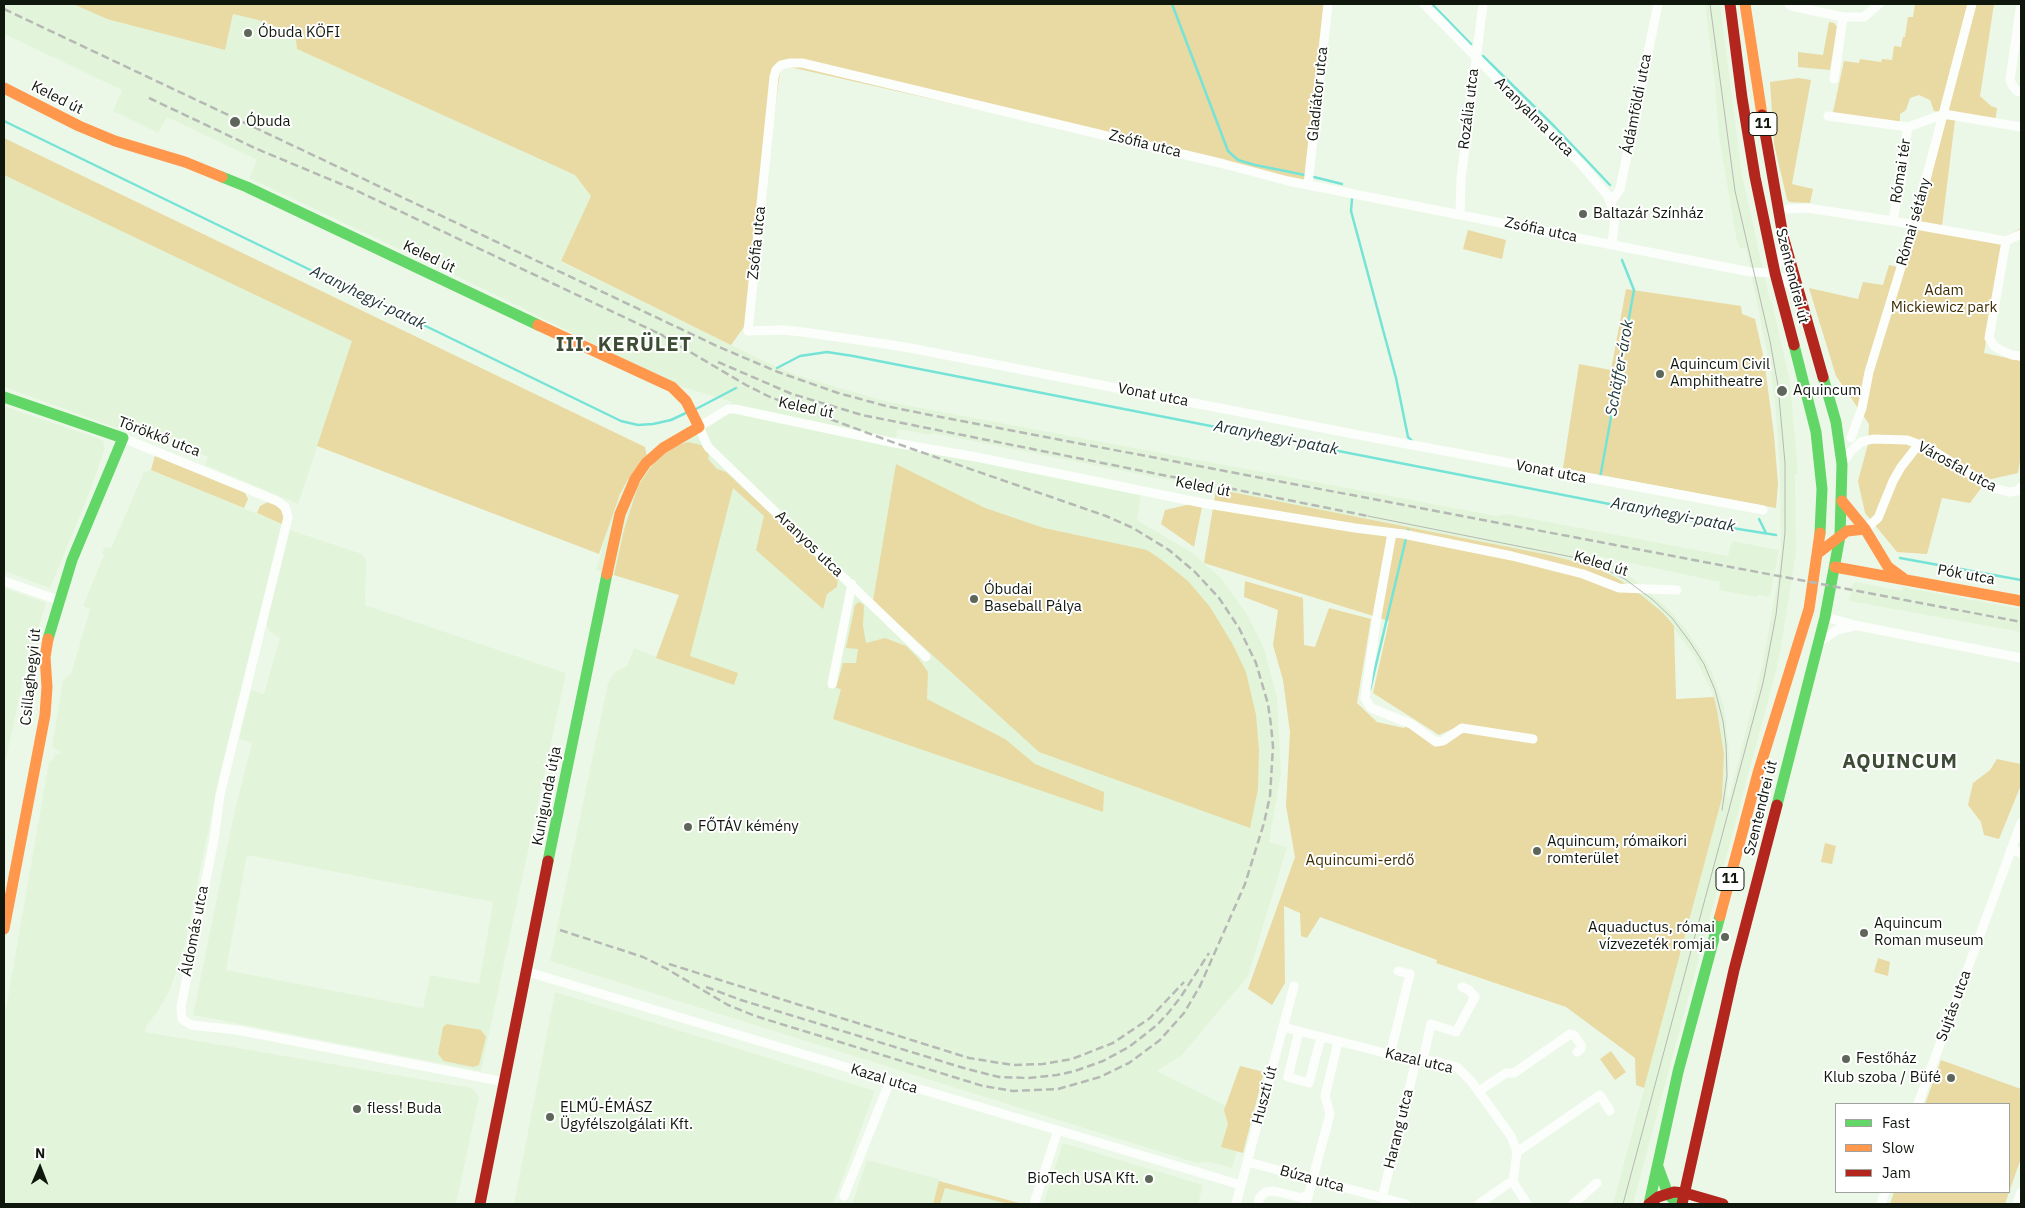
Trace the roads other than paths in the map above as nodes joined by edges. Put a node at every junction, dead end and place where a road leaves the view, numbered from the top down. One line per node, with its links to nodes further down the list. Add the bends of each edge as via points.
1 (1328, 4): 20 (street, Gladiátor utca)
2 (1424, 4): 12 (street, Aranyalma utca)
3 (1483, 4): 12 (street, Rozália utca)
4 (1658, 4): 21 (street, Ádámföldi utca, via 1620,189)
5 (1730, 4): 30 (street, Szentendrei út / 11, via 1752,162)
6 (1746, 4): 28 (street, Szentendrei út / 11, via 1769,164)
7 (1789, 4): 11 (street)
8 (1879, 4): 11 (street, via 1864,18)
9 (1972, 4): 16 (street, Római sétány)
10 (2021, 4): 15 (street, via 2010,80)
11 (1843, 17): 13 (street)
12 (1476, 58): 21 (street, Aranyalma utca, via 1582,165); 23 (street, Rozália utca, via 1461,179)
13 (1834, 79)
14 (4, 88): 35 (street, Keled út, via 115,141 185,162 247,187 672,387 686,401)
15 (2021, 92)
16 (1944, 114): 18 (street); 19 (street); 25 (street, Római sétány)
17 (1828, 116): 18 (street, Római tér)
18 (1908, 127): 24 (street, Római tér)
19 (2021, 127)
20 (1308, 184): 23 (street, Zsófia utca); 32 (street, Zsófia utca, via 958,99 789,62 781,65 774,77)
21 (1611, 202): 29 (street, via 1615,218)
22 (1788, 209): 24 (street, Római tér, via 1807,208)
23 (1460, 214): 29 (street, Zsófia utca)
24 (1893, 221): 25 (street)
25 (1914, 225): 27 (street); 37 (street, Római sétány)
26 (2021, 234): 27 (street)
27 (2006, 241): 33 (street, via 1989,338 2001,350)
28 (1785, 243): 30 (street); 31 (street, Szentendrei út / 11)
29 (1612, 245): 30 (street, Zsófia utca, via 1750,272)
30 (1775, 273): 31 (street); 47 (street, Szentendrei út / 11, via 1811,407 1819,452 1822,498)
31 (1798, 291): 39 (street, Szentendrei út / 11, via 1828,390)
32 (748, 331): 42 (street, Vonat utca, via 803,332 905,347)
33 (2021, 356)
34 (4, 397): 36 (street, Törökkő utca)
35 (696, 423): 45 (street, Keled út, via 735,409 1202,503); 53 (street, Aranyos utca, via 708,448); 68 (street, Kunigunda útja, via 646,463 634,479 620,514)
36 (123, 438): 43 (street, Törökkő utca, via 277,500 287,512); 55 (street, Csillaghegyi út)
37 (1851, 438)
38 (1919, 444): 39 (street, Városfal utca, via 1907,440 1861,442); 40 (street, Városfal utca, via 1993,488 2010,492); 44 (street, via 1893,481 1878,518)
39 (1842, 464): 41 (street, Szentendrei út / 11)
40 (2021, 487)
41 (1842, 501): 44 (street); 46 (street, Szentendrei út / 11)
42 (1763, 510)
43 (288, 522): 80 (street, Áldomás utca, via 220,795 181,1007 182,1019 191,1025 237,1030)
44 (1865, 529): 46 (street, via 1855,529); 48 (street)
45 (1392, 533): 54 (street, Keled út, via 1546,564 1619,588); 63 (street, via 1365,698 1371,708 1411,724 1436,742 1462,728)
46 (1840, 536): 47 (street); 49 (street, Szentendrei út / 11)
47 (1817, 554): 87 (street, Szentendrei út / 11, via 1809,609 1758,772 1678,1072)
48 (1883, 557): 50 (street); 51 (street, via 1888,567)
49 (1835, 567): 50 (street, Pók utca); 57 (street, Szentendrei út / 11)
50 (1876, 574): 51 (street, Pók utca)
51 (1905, 580): 56 (street, Pók utca)
52 (4, 581): 55 (street)
53 (852, 584): 60 (street, Aranyos utca); 62 (street)
54 (1677, 590)
55 (58, 600): 67 (street, Csillaghegyi út, via 46,650 45,715)
56 (2021, 600)
57 (1825, 617): 58 (street); 59 (street, Szentendrei út / 11)
58 (1856, 625): 59 (street, via 1837,630); 61 (street)
59 (1818, 643): 97 (street, Szentendrei út / 11, via 1734,970)
60 (926, 657)
61 (2021, 658)
62 (832, 684)
63 (1533, 739)
64 (2021, 823): 65 (street, Sujtás utca)
65 (2011, 849): 66 (street); 82 (street, Sujtás utca)
66 (2021, 853)
67 (4, 929)
68 (528, 972): 79 (street, Kazal utca); 80 (street, Kunigunda útja)
69 (1398, 972): 77 (street, via 1410,974)
70 (1294, 986): 72 (street, Huszti út)
71 (1462, 987): 78 (street, Harang utca, via 1475,998 1456,1032 1431,1024)
72 (1283, 1027): 73 (street, Kazal utca); 86 (street, Huszti út)
73 (1299, 1031): 74 (street, Kazal utca); 74 (street, via 1288,1077 1309,1083)
74 (1321, 1037): 75 (street, Kazal utca)
75 (1338, 1042): 77 (street, Kazal utca); 88 (street, via 1325,1096 1330,1114)
76 (1577, 1052): 81 (street, via 1581,1045 1570,1034 1514,1073 1506,1074)
77 (1390, 1054): 78 (street, Kazal utca)
78 (1419, 1060): 81 (street, Kazal utca, via 1457,1067); 96 (street, Harang utca)
79 (890, 1081): 84 (street, Kazal utca); 95 (street)
80 (505, 1082): 98 (street, Kunigunda útja)
81 (1479, 1091): 85 (street, Kazal utca, via 1511,1136)
82 (1918, 1103)
83 (1610, 1110): 85 (street, via 1600,1096)
84 (1058, 1130): 91 (street, Kazal utca); 99 (street)
85 (1517, 1152): 89 (street)
86 (1248, 1162): 88 (street, Búza utca); 91 (street, Huszti út)
87 (1658, 1167): 93 (street); 107 (street, Szentendrei út / 11)
88 (1313, 1179): 94 (street); 96 (street, Búza utca)
89 (1513, 1182): 104 (street); 105 (street)
90 (1597, 1183): 106 (street)
91 (1241, 1185): 100 (street, Huszti út)
92 (2021, 1192): 110 (street)
93 (1668, 1194): 97 (street, via 1674,1192); 107 (street); 108 (street)
94 (1308, 1195): 101 (street, via 1302,1198 1266,1192 1260,1196); 102 (street)
95 (844, 1196)
96 (1382, 1198): 103 (street, Búza utca)
97 (1684, 1198): 109 (street)
98 (480, 1204)
99 (1034, 1204)
100 (1236, 1204)
101 (1258, 1204)
102 (1306, 1204)
103 (1406, 1204)
104 (1479, 1204)
105 (1527, 1204)
106 (1573, 1204)
107 (1649, 1204)
108 (1678, 1204)
109 (1723, 1204)
110 (2017, 1204)

